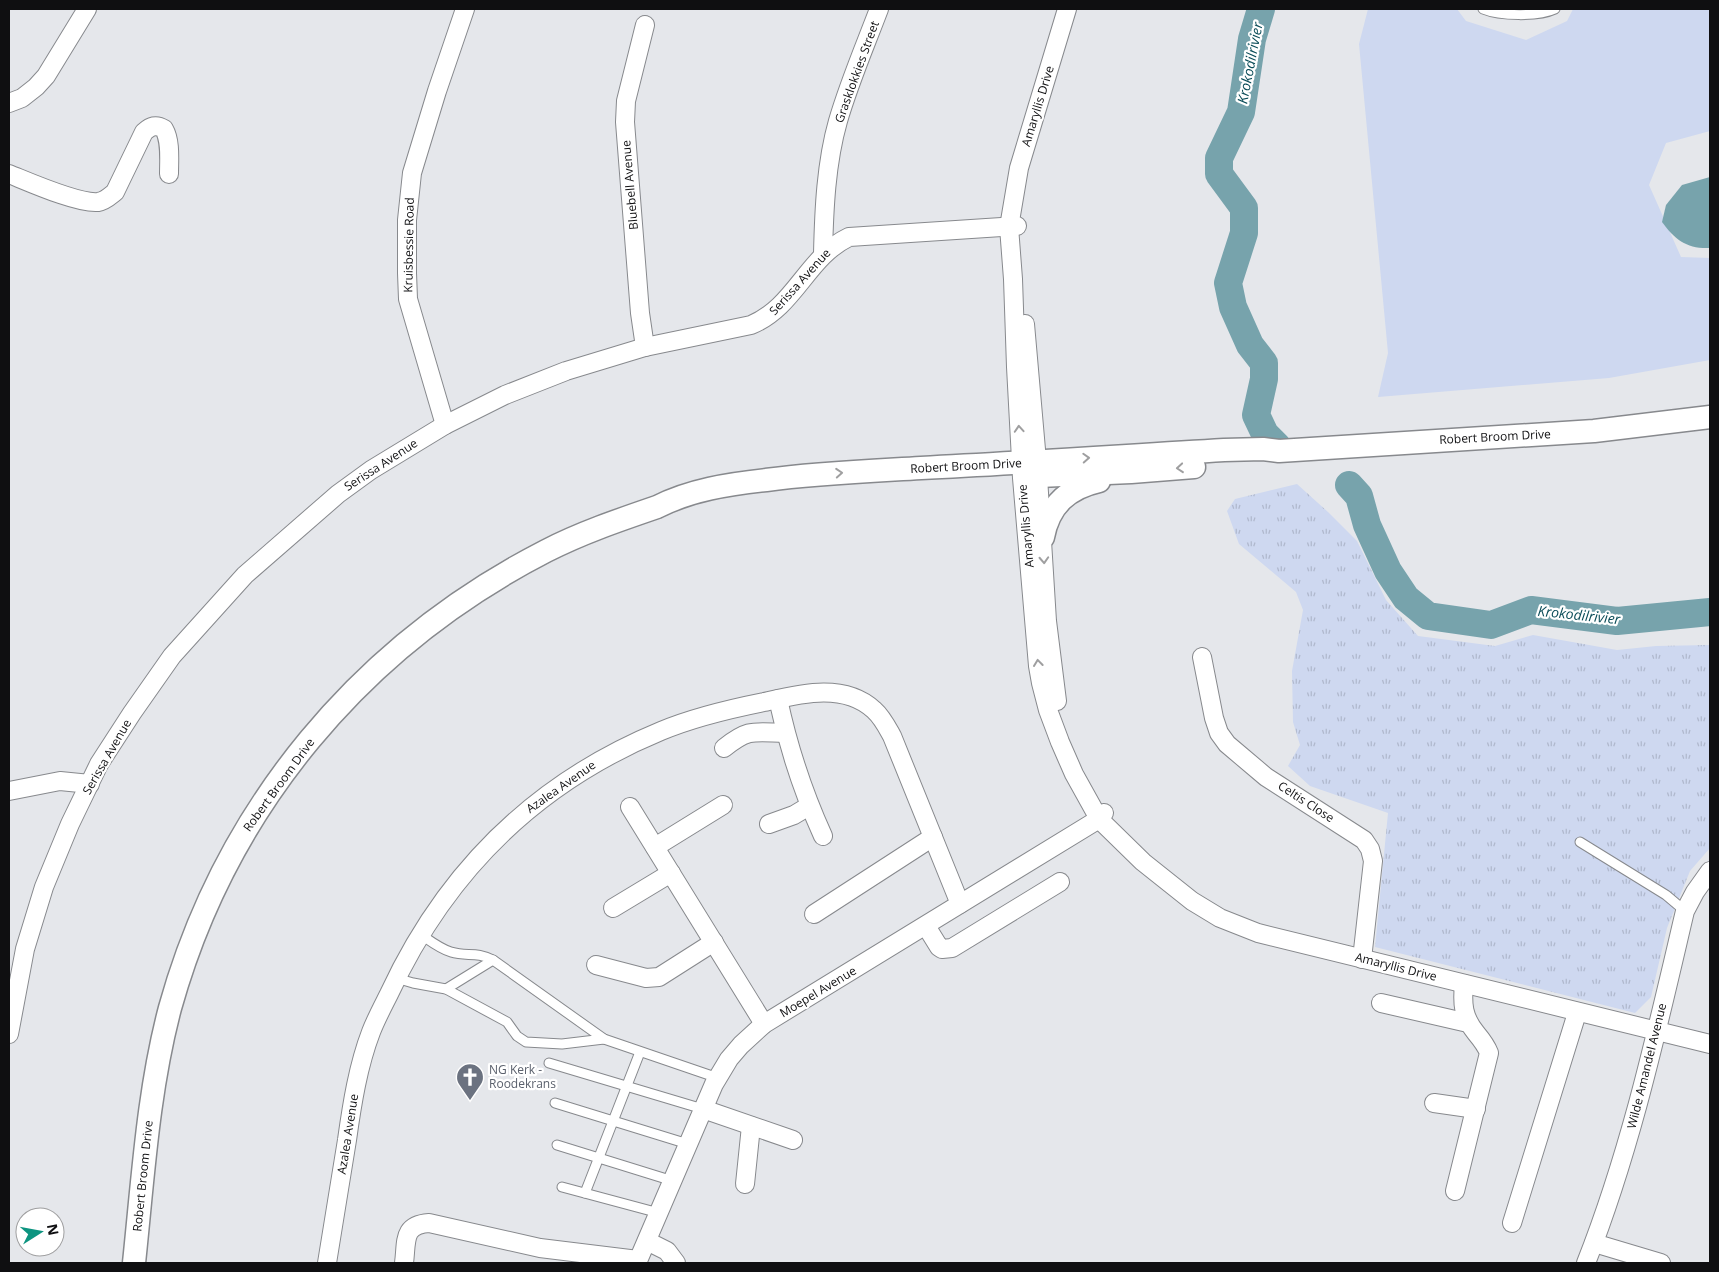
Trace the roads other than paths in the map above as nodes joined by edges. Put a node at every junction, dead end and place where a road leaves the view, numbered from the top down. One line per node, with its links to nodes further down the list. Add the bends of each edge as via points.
1 (87, 9): 8 (street, via 46,76 36,88)
2 (465, 9): 15 (street, Kruisbessie Road, via 412,173 407,220 408,299)
3 (879, 9): 12 (street, Grasklokkies Street, via 832,147)
4 (1068, 9): 11 (street, Amaryllis Drive, via 1018,168)
5 (1483, 9): 6 (lane, via 1531,15)
6 (1555, 9)
7 (645, 25): 13 (street, Bluebell Avenue, via 626,101 625,122)
8 (9, 103)
9 (9, 174): 10 (street, via 63,195 100,202 115,192 144,132 154,126 166,132)
10 (169, 174)
11 (1013, 226): 12 (street, Serissa Avenue, via 849,237); 17 (street, Amaryllis Drive, via 1016,367)
12 (823, 254): 13 (street, Serissa Avenue, via 783,304 763,320)
13 (645, 347): 15 (street, Serissa Avenue, via 566,371 505,395)
14 (1710, 417): 16 (street, Robert Broom Drive, via 1594,431)
15 (444, 425): 24 (street, Serissa Avenue, via 338,494 245,575 172,656 99,764)
16 (1278, 451): 17 (street, Robert Broom Drive, one-way to 16, via 1224,450 1263,448); 18 (street, Robert Broom Drive, one-way to 18, via 1228,464)
17 (1030, 469): 18 (street, Robert Broom Drive); 19 (street, Amaryllis Drive); 29 (street, Amaryllis Drive, one-way to 17, via 1074,774 1048,710 1041,683); 83 (street, Robert Broom Drive, via 747,495 657,507 599,528 508,572 426,626 394,652 354,689 313,736 266,799 246,829 209,900 170,1009 153,1092)
18 (1131, 472): 19 (street, via 1085,484 1069,492 1051,513)
19 (1043, 537): 29 (street, Amaryllis Drive, one-way to 29, via 1048,629 1058,712 1070,747)
20 (1202, 657): 45 (street, Celtis Close, via 1214,718 1227,744 1266,777 1364,840 1370,849 1373,861)
21 (778, 699): 22 (street); 32 (street, Azalea Avenue, via 838,692 874,709 892,736); 43 (street, Azalea Avenue, via 720,711 663,730 613,753 572,778 535,804 488,846 463,873)
22 (785, 733): 23 (street, via 750,732); 27 (street)
23 (724, 748)
24 (90, 784): 25 (street, via 60,781); 56 (street, Serissa Avenue, via 44,887 25,949)
25 (9, 791)
26 (724, 805): 34 (street)
27 (809, 806): 30 (street); 31 (street)
28 (630, 807): 34 (street)
29 (1105, 821): 38 (street, Moepel Avenue); 45 (street, Amaryllis Drive, via 1143,862 1192,901 1220,918 1258,933)
30 (769, 824)
31 (824, 836)
32 (933, 837): 38 (street, Azalea Avenue); 41 (street)
33 (1580, 842): 40 (lane, via 1666,895)
34 (655, 847): 36 (street)
35 (1710, 871): 40 (street, Wilde Amandel Avenue)
36 (671, 873): 39 (street); 44 (street)
37 (1060, 882): 42 (street, via 952,948 942,949)
38 (960, 904): 42 (street, Moepel Avenue)
39 (613, 908)
40 (1685, 911): 55 (street, Wilde Amandel Avenue)
41 (814, 914)
42 (926, 926): 54 (street, Moepel Avenue)
43 (420, 934): 46 (lane, via 445,950 483,955); 48 (street, Azalea Avenue)
44 (714, 942): 47 (street, via 653,979); 54 (street)
45 (1362, 958): 49 (street, Amaryllis Drive)
46 (493, 960): 50 (lane); 57 (lane)
47 (596, 965)
48 (396, 978): 50 (lane); 84 (street, Azalea Avenue, via 371,1032 354,1093)
49 (1464, 984): 52 (street, Amaryllis Drive); 53 (street, via 1463,1008)
50 (446, 989): 57 (lane, via 507,1022 526,1042 562,1044)
51 (1381, 1003): 53 (street)
52 (1577, 1013): 55 (street, Amaryllis Drive); 79 (street)
53 (1468, 1023): 66 (street, via 1489,1052)
54 (764, 1024): 61 (street, Moepel Avenue, via 729,1059)
55 (1656, 1032): 58 (street, Amaryllis Drive); 81 (street, Wilde Amandel Avenue, via 1630,1136)
56 (9, 1034)
57 (604, 1039): 59 (lane)
58 (1710, 1044)
59 (640, 1052): 61 (lane); 62 (lane)
60 (549, 1063): 62 (lane)
61 (718, 1078): 65 (street, Moepel Avenue)
62 (627, 1086): 65 (lane); 67 (lane)
63 (555, 1103): 67 (lane)
64 (1434, 1103): 66 (street)
65 (703, 1109): 68 (street); 70 (street, Moepel Avenue)
66 (1476, 1109): 76 (street)
67 (613, 1121): 70 (lane); 72 (lane)
68 (751, 1126): 69 (street); 74 (street)
69 (793, 1140)
70 (688, 1144): 73 (street, Moepel Avenue)
71 (557, 1145): 72 (lane)
72 (599, 1158): 73 (lane); 77 (lane)
73 (673, 1181): 78 (street, Moepel Avenue)
74 (745, 1184)
75 (562, 1187): 77 (lane)
76 (1455, 1191)
77 (585, 1193): 78 (lane)
78 (659, 1213): 80 (street, Moepel Avenue)
79 (1512, 1223)
80 (647, 1241): 82 (street, Moepel Avenue); 86 (street, via 667,1251)
81 (1594, 1243): 87 (street, Wilde Amandel Avenue); 88 (street)
82 (638, 1262): 85 (street, via 540,1248 429,1223 411,1228)
83 (134, 1263)
84 (328, 1263)
85 (404, 1263)
86 (676, 1263)
87 (1586, 1263)
88 (1661, 1263)

